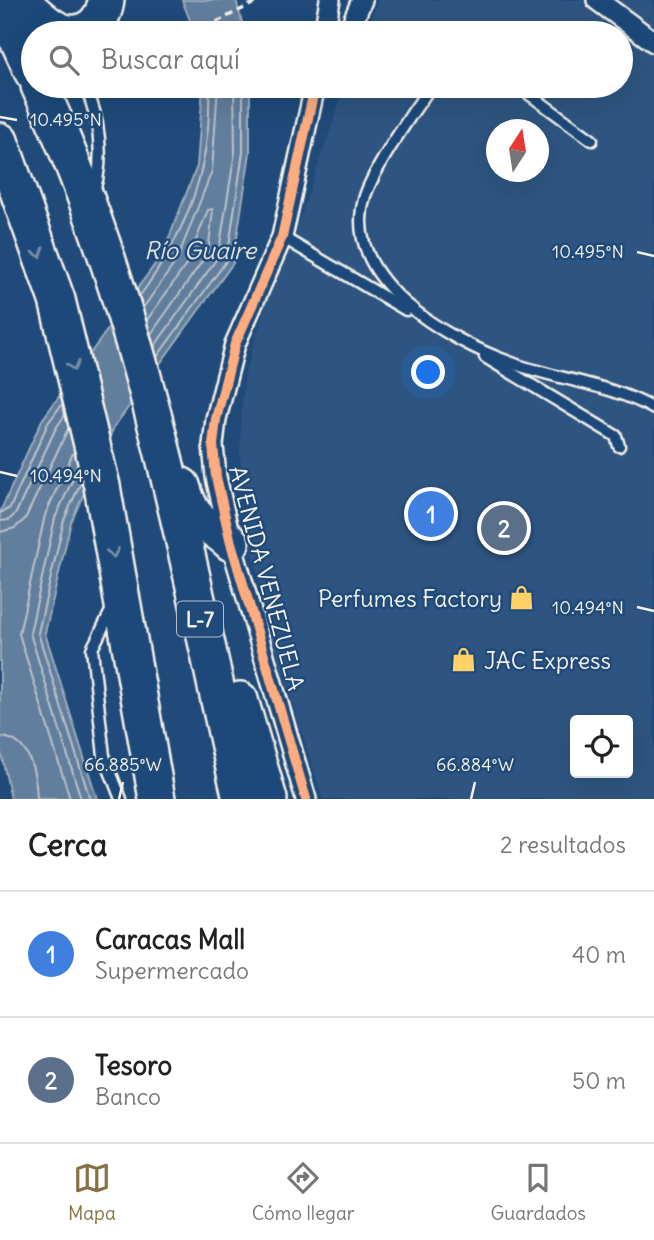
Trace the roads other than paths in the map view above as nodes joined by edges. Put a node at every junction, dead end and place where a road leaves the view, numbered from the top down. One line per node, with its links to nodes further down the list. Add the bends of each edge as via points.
1 (21, 0): 7 (highway)
2 (106, 0): 8 (highway)
3 (330, 0): 9 (street)
4 (362, 0): 10 (street)
5 (597, 0): 11 (street)
6 (0, 14): 14 (highway)
7 (45, 21)
8 (96, 21)
9 (326, 21)
10 (353, 21)
11 (626, 21)
12 (633, 27): 13 (street)
13 (654, 42)
14 (21, 47)
15 (44, 98): 23 (highway, L-7)
16 (90, 98): 23 (lane, via 100,162)
17 (312, 98): 25 (street, AVENIDA VENEZUELA)
18 (423, 98): 26 (lane, via 365,195 361,232 377,272 400,299 482,351)
19 (534, 98): 20 (lane)
20 (592, 140)
21 (0, 141): 24 (highway)
22 (0, 166): 24 (highway)
23 (90, 205): 27 (highway, L-7)
24 (23, 206): 30 (highway, one-way to 30, via 57,300 102,486)
25 (282, 237): 28 (lane, via 616,436); 29 (street, AVENIDA VENEZUELA, via 235,344 216,419 216,477)
26 (654, 409)
27 (158, 437): 29 (highway, via 193,514); 33 (highway, L-7); 34 (highway)
28 (619, 446)
29 (231, 543): 35 (street, AVENIDA VENEZUELA)
30 (120, 593): 31 (lane, via 92,649 104,756); 32 (highway)
31 (121, 799)
32 (156, 799)
33 (241, 799)
34 (269, 799)
35 (306, 799)

